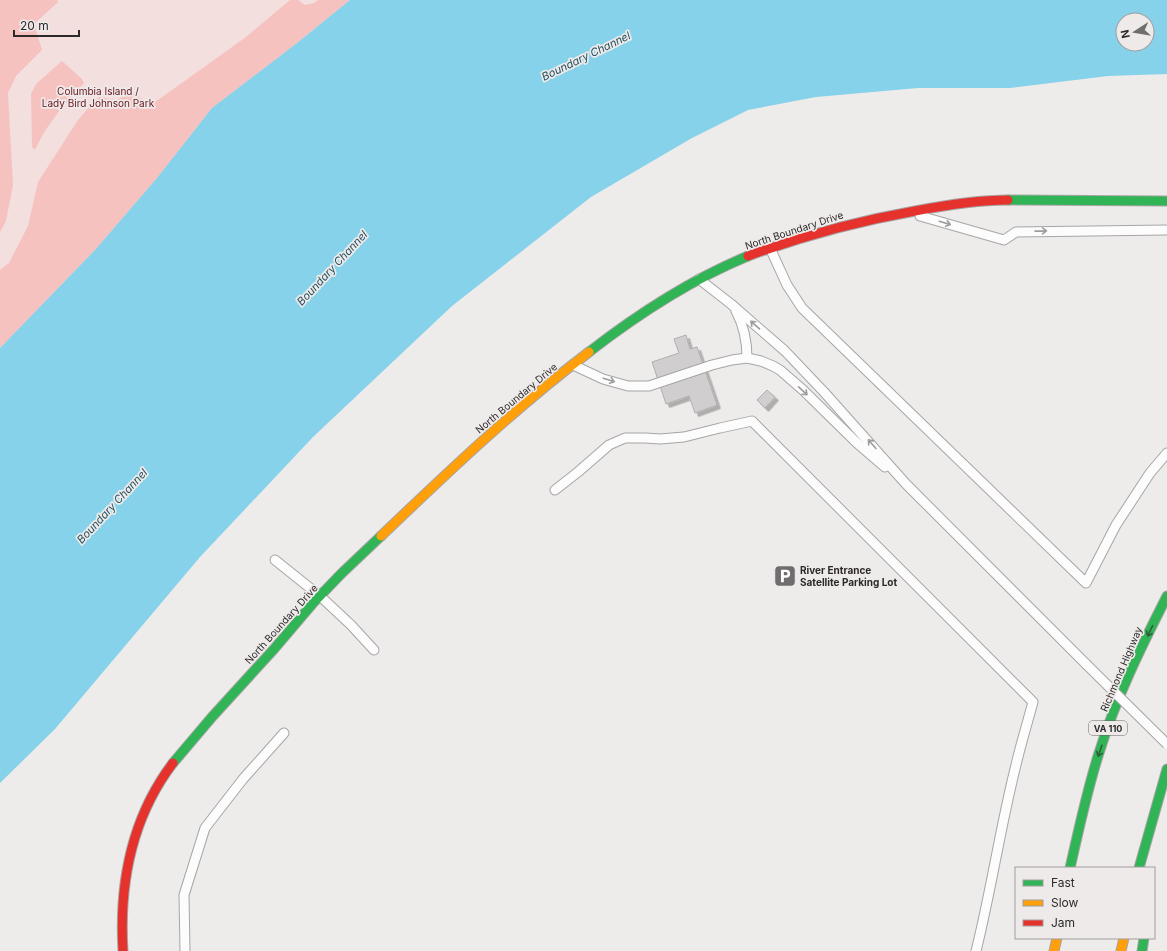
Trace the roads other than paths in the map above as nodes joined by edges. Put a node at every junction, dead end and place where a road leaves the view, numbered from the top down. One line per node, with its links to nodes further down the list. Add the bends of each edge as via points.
1 (1167, 201): 2 (main road, North Boundary Drive, via 991,200)
2 (907, 212): 3 (lane, one-way to 3, via 1004,240 1016,232); 4 (main road, North Boundary Drive, via 845,225)
3 (1167, 230)
4 (770, 248): 5 (main road, North Boundary Drive); 9 (lane, via 787,285 802,308 1086,583 1116,525)
5 (698, 279): 6 (lane); 8 (main road, North Boundary Drive, via 627,323)
6 (731, 304): 7 (lane, via 742,321); 10 (lane, one-way to 6, via 785,351)
7 (748, 358): 8 (lane, one-way to 7, via 603,379 628,386 649,386 712,365); 10 (lane, one-way to 10, via 780,370 857,443)
8 (573, 365): 13 (main road, North Boundary Drive, via 499,425 453,467)
9 (1167, 453)
10 (906, 484): 17 (lane, bridge)
11 (555, 490): 28 (lane, via 609,445 625,438 684,437 752,421 1033,702 1014,770)
12 (275, 560): 13 (lane)
13 (320, 596): 15 (lane); 26 (main road, North Boundary Drive, via 191,741 158,785 136,833 129,859 122,911)
14 (1167, 596): 21 (main road, Richmond Highway / VA 110, one-way to 21, via 1144,641 1099,752)
15 (374, 650)
16 (284, 733): 27 (lane, via 243,779 205,828 184,895)
17 (1167, 744)
18 (1167, 769): 19 (main road)
19 (1163, 781): 20 (main road); 22 (main road)
20 (1155, 844)
21 (1070, 867)
22 (1139, 867)
23 (1057, 939): 29 (main road)
24 (1124, 939): 30 (main road)
25 (1144, 939): 31 (main road)
26 (123, 951)
27 (186, 951)
28 (976, 951)
29 (1054, 951)
30 (1121, 951)
31 (1142, 951)

